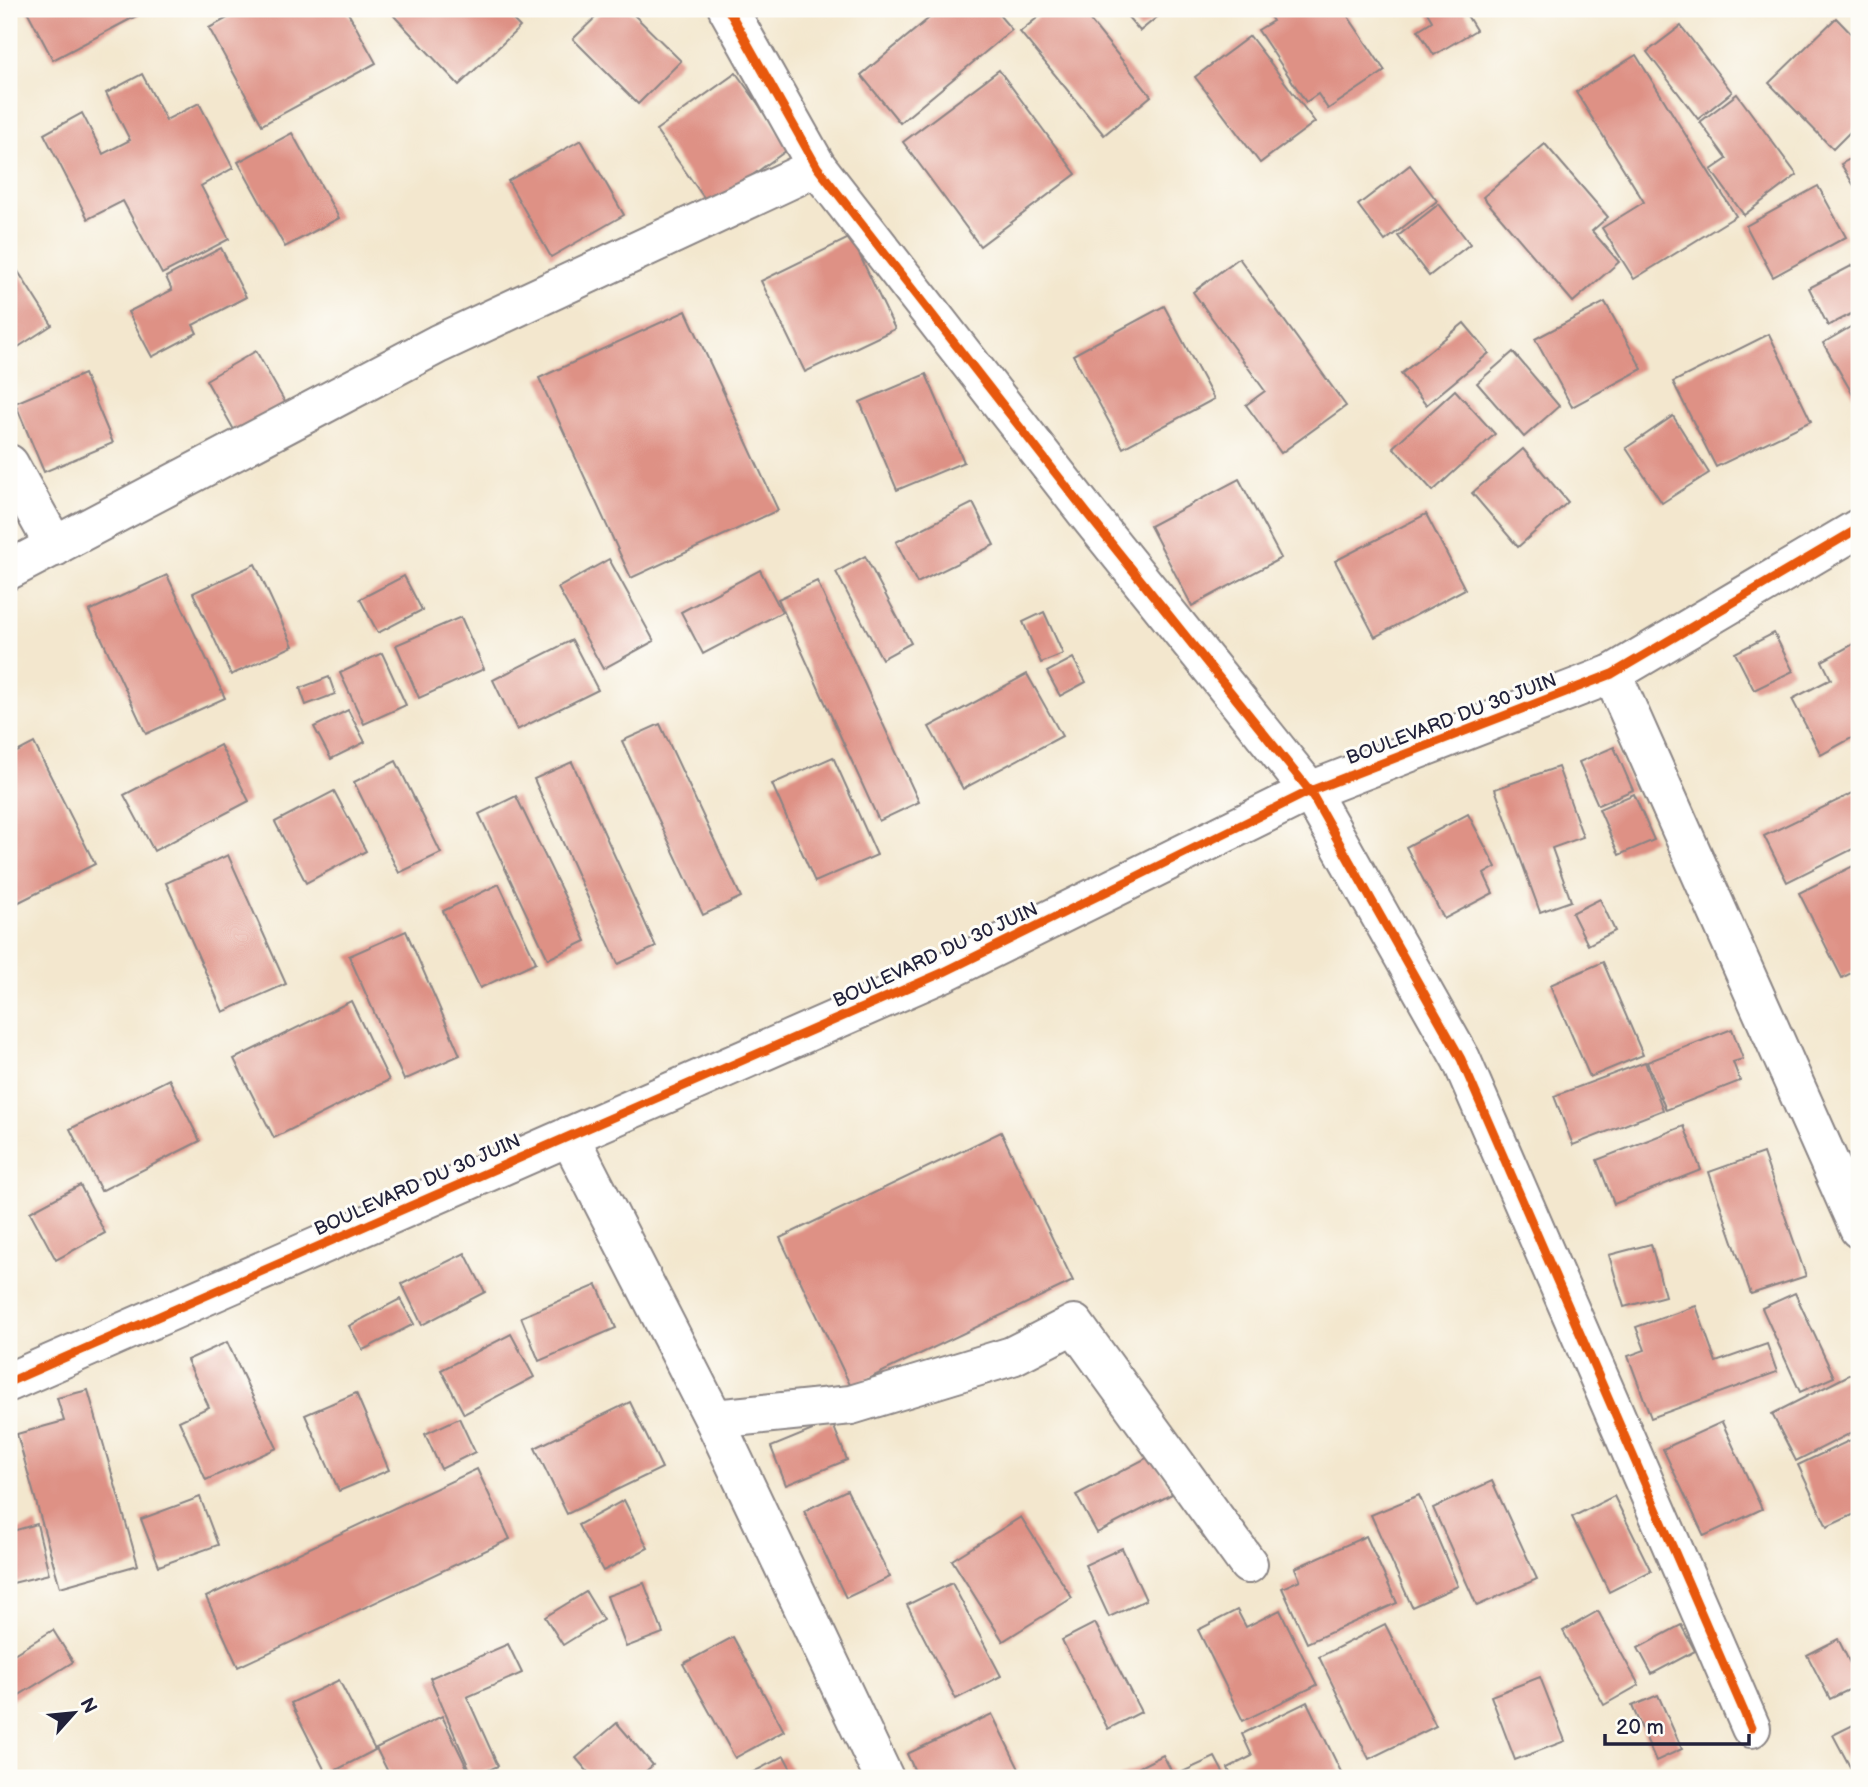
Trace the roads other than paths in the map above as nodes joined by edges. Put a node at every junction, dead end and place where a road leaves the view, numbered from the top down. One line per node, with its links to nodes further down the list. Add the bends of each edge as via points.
1 (728, 9): 2 (street)
2 (817, 167): 5 (street, via 438,345); 8 (street)
3 (9, 464): 5 (street)
4 (1859, 528): 7 (street, BOULEVARD DU 30 JUIN)
5 (55, 547): 6 (street)
6 (9, 570)
7 (1612, 674): 8 (street, BOULEVARD DU 30 JUIN); 10 (street)
8 (1310, 791): 9 (street, BOULEVARD DU 30 JUIN, via 944,972); 14 (street, via 1461,1059)
9 (569, 1136): 11 (street, BOULEVARD DU 30 JUIN); 12 (street)
10 (1859, 1229)
11 (9, 1382)
12 (714, 1419): 13 (street, via 851,1405 1012,1356 1074,1324); 15 (street)
13 (1248, 1563)
14 (1751, 1728)
15 (884, 1778)

